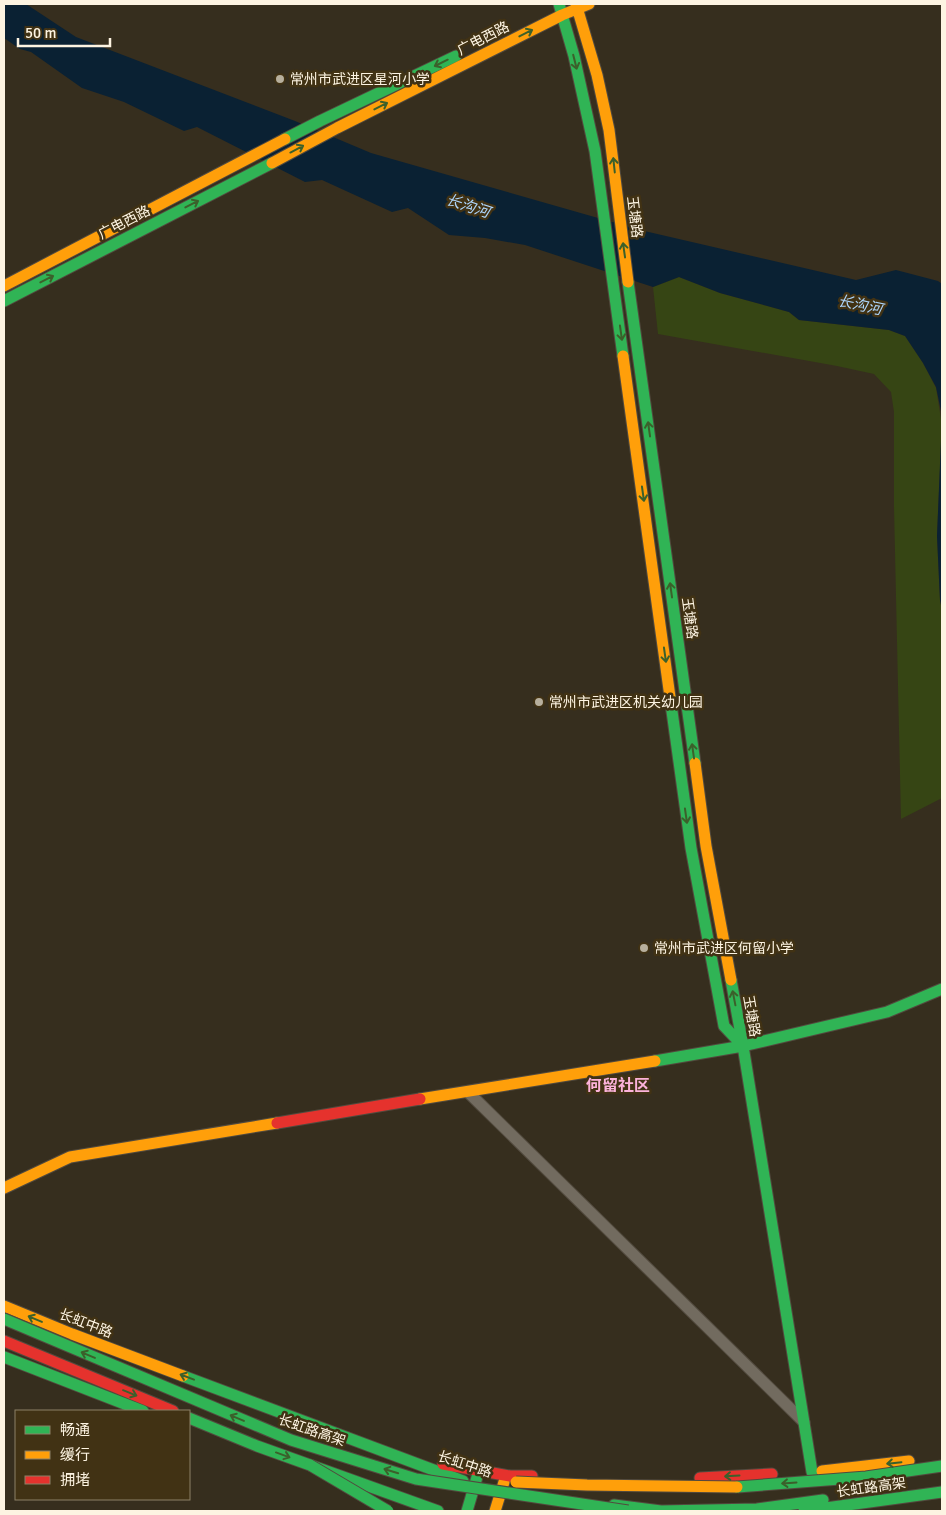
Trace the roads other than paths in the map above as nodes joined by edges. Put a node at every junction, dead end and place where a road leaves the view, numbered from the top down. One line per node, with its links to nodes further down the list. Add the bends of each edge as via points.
1 (589, 4): 2 (main road, 广电西路)
2 (576, 6): 3 (main road, 广电西路); 7 (main road, 玉塘路, one-way to 2, via 706,846 612,148 590,48)
3 (561, 7): 4 (main road, 广电西路, one-way to 4, via 320,121); 5 (main road, 广电西路, one-way to 3, via 258,171); 7 (main road, 玉塘路, one-way to 7, via 592,134 605,214 691,848 724,1026)
4 (4, 286)
5 (4, 301)
6 (942, 989): 7 (main road, via 887,1012)
7 (743, 1046): 8 (main road); 17 (main road)
8 (468, 1092): 9 (main road, via 70,1156); 17 (street)
9 (4, 1188)
10 (4, 1306): 19 (main road, 长虹中路, one-way to 10)
11 (4, 1319): 26 (main road, 长虹路高架, one-way to 11, bridge, via 291,1440)
12 (4, 1341): 15 (main road, one-way to 15)
13 (4, 1357): 14 (main road)
14 (140, 1410)
15 (172, 1410)
16 (190, 1418): 21 (main road, one-way to 21)
17 (804, 1422): 24 (main road)
18 (190, 1429): 31 (main road, via 293,1470)
19 (396, 1456): 23 (main road); 28 (main road, 长虹中路)
20 (942, 1457): 24 (main road, one-way to 24)
21 (310, 1465): 32 (main road, bridge); 35 (main road, bridge)
22 (942, 1466): 26 (main road, one-way to 26, bridge, via 866,1477 731,1487)
23 (479, 1470): 25 (main road); 28 (main road)
24 (812, 1472): 25 (main road, one-way to 25, via 666,1479)
25 (506, 1475): 29 (main road)
26 (416, 1479): 38 (main road, 长虹路高架, bridge)
27 (942, 1481): 29 (main road, 长虹中路, via 738,1510 661,1511)
28 (475, 1485): 29 (main road, 长虹中路); 36 (main road)
29 (502, 1491): 37 (main road)
30 (942, 1492): 39 (main road, 长虹路高架)
31 (380, 1498): 33 (main road); 34 (main road)
32 (388, 1511)
33 (409, 1511)
34 (423, 1511)
35 (438, 1511)
36 (467, 1511)
37 (495, 1511)
38 (628, 1511)
39 (804, 1511)

